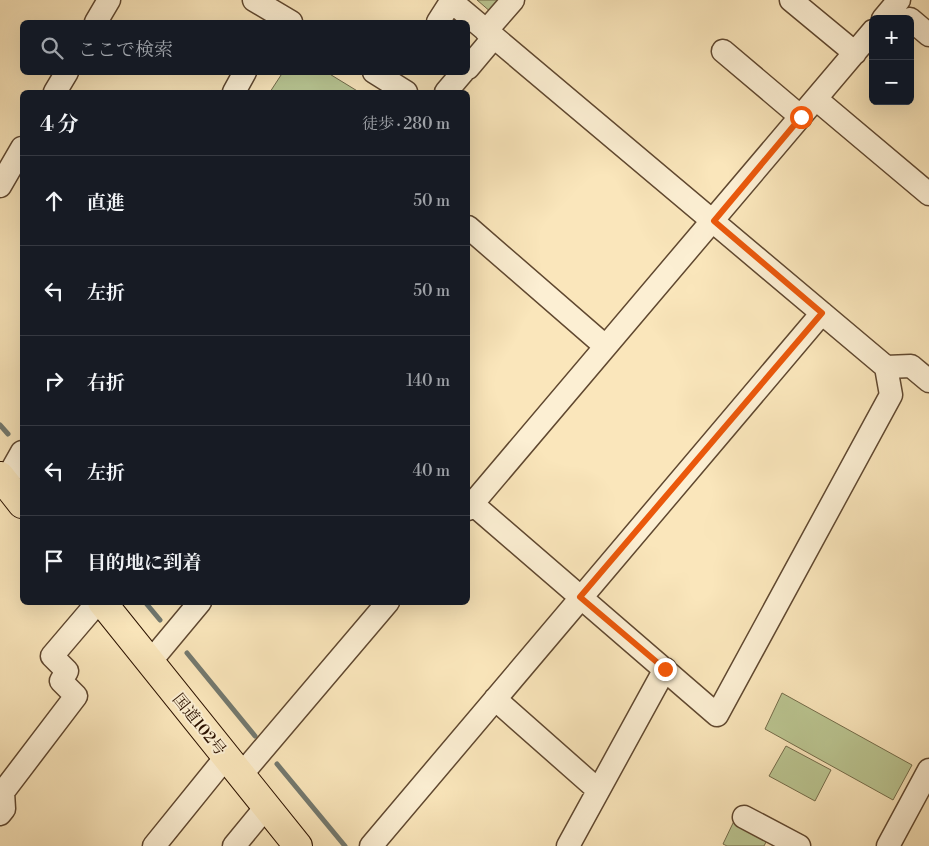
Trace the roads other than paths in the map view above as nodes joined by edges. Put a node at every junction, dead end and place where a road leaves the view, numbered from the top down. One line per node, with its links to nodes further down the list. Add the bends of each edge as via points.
1 (109, 0): 8 (street)
2 (254, 0): 7 (street)
3 (452, 0): 9 (street); 10 (street)
4 (513, 0): 10 (street)
5 (791, 0): 14 (street)
6 (899, 12): 11 (street)
7 (283, 15)
8 (97, 20)
9 (439, 20)
10 (490, 34): 15 (street); 29 (street)
11 (929, 34)
12 (869, 36): 14 (street)
13 (723, 51): 25 (street)
14 (855, 53): 24 (street)
15 (470, 65)
16 (65, 75): 21 (street)
17 (244, 75): 22 (street)
18 (382, 75): 20 (street)
19 (460, 75): 23 (street)
20 (404, 84)
21 (56, 90)
22 (235, 90)
23 (448, 90)
24 (816, 99): 25 (street); 28 (street)
25 (801, 117): 29 (street)
26 (20, 151): 27 (street)
27 (0, 186)
28 (929, 194)
29 (714, 221): 31 (street); 32 (street)
30 (470, 230): 32 (street)
31 (822, 313): 33 (street); 39 (street)
32 (604, 346): 37 (street)
33 (886, 367): 34 (street, via 911,366); 45 (street, via 890,395 717,715)
34 (929, 381)
35 (20, 457): 36 (street)
36 (7, 489)
37 (470, 503)
38 (470, 505): 39 (street)
39 (580, 597): 45 (street); 46 (street)
40 (95, 605): 51 (street, via 52,656 67,671 61,681 76,696 3,792 4,809)
41 (104, 605): 44 (highway, 国道102号)
42 (198, 605): 44 (street)
43 (385, 605): 47 (street)
44 (150, 662): 47 (highway, 国道102号)
45 (665, 669): 49 (street)
46 (496, 699): 49 (street); 53 (street)
47 (234, 766): 50 (highway, 国道102号); 54 (street)
48 (929, 770): 59 (street)
49 (598, 790): 57 (street)
50 (266, 806): 55 (street); 56 (highway, 国道102号)
51 (0, 814)
52 (744, 817): 58 (street)
53 (374, 845)
54 (154, 846)
55 (234, 846)
56 (298, 846)
57 (568, 846)
58 (799, 846)
59 (888, 846)

